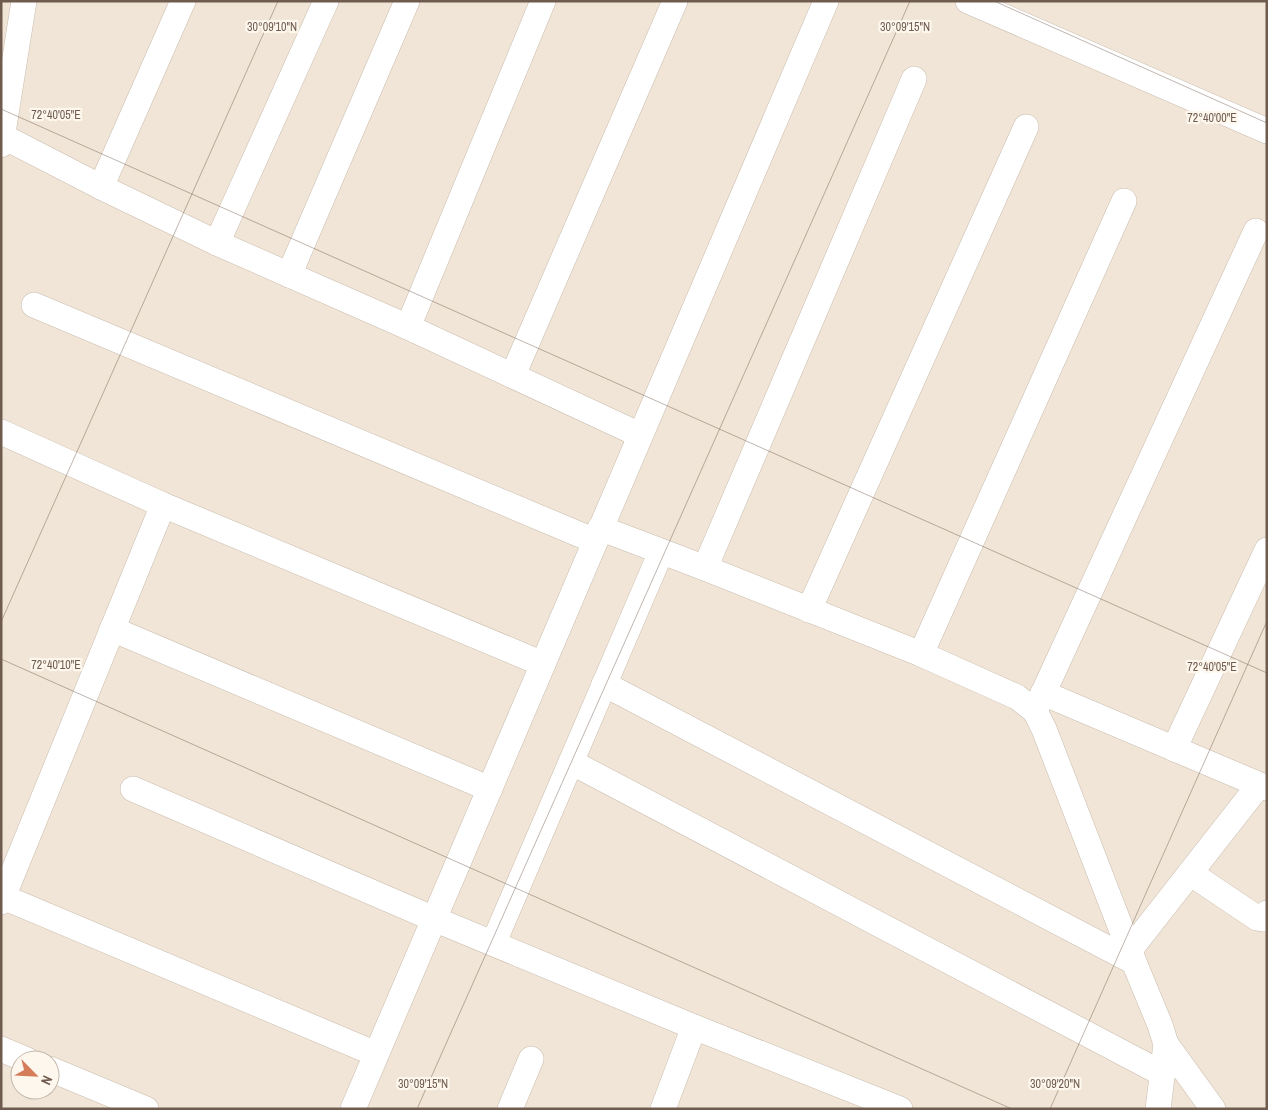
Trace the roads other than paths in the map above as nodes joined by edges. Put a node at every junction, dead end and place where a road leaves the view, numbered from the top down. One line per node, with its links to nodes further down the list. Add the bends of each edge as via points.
1 (24, 1): 12 (street)
2 (183, 1): 13 (street)
3 (326, 1): 16 (street)
4 (407, 1): 17 (street)
5 (543, 1): 19 (street)
6 (675, 1): 20 (street)
7 (826, 1): 22 (street)
8 (968, 1): 11 (street)
9 (914, 79): 27 (street)
10 (1026, 127): 28 (street)
11 (1267, 131)
12 (2, 140): 13 (street)
13 (101, 186): 16 (street)
14 (1124, 200): 30 (street)
15 (1256, 231): 33 (street)
16 (217, 243): 17 (street)
17 (289, 276): 19 (street)
18 (34, 306): 24 (street)
19 (408, 327): 20 (street)
20 (512, 375): 22 (street)
21 (1, 432): 23 (street)
22 (640, 435): 24 (street)
23 (163, 505): 29 (street); 31 (street)
24 (597, 535): 26 (street); 31 (street)
25 (1267, 550): 34 (street)
26 (661, 552): 27 (street); 32 (street)
27 (705, 568): 28 (street)
28 (809, 610): 30 (street)
29 (112, 629): 38 (street); 40 (street)
30 (921, 654): 33 (street, via 1017,698)
31 (543, 664): 38 (street)
32 (604, 684): 35 (street); 44 (street)
33 (1039, 702): 34 (street); 44 (street, via 1044,729)
34 (1174, 749): 36 (street)
35 (571, 762): 43 (street); 50 (street)
36 (1263, 787): 39 (street)
37 (133, 789): 42 (street)
38 (490, 789): 42 (street)
39 (1190, 873): 41 (street, via 1257,918 1262,919); 44 (street)
40 (2, 900): 47 (street)
41 (1267, 913)
42 (434, 919): 43 (street); 47 (street)
43 (494, 942): 45 (street)
44 (1132, 956): 46 (street)
45 (694, 1027): 51 (street); 55 (street)
46 (1166, 1044): 50 (street); 58 (street)
47 (376, 1054): 53 (street)
48 (531, 1059): 54 (street)
49 (60, 1073): 52 (street)
50 (1163, 1074): 57 (street)
51 (864, 1103): 56 (street)
52 (146, 1109)
53 (353, 1109)
54 (510, 1109)
55 (663, 1109)
56 (900, 1109)
57 (1158, 1109)
58 (1213, 1109)

